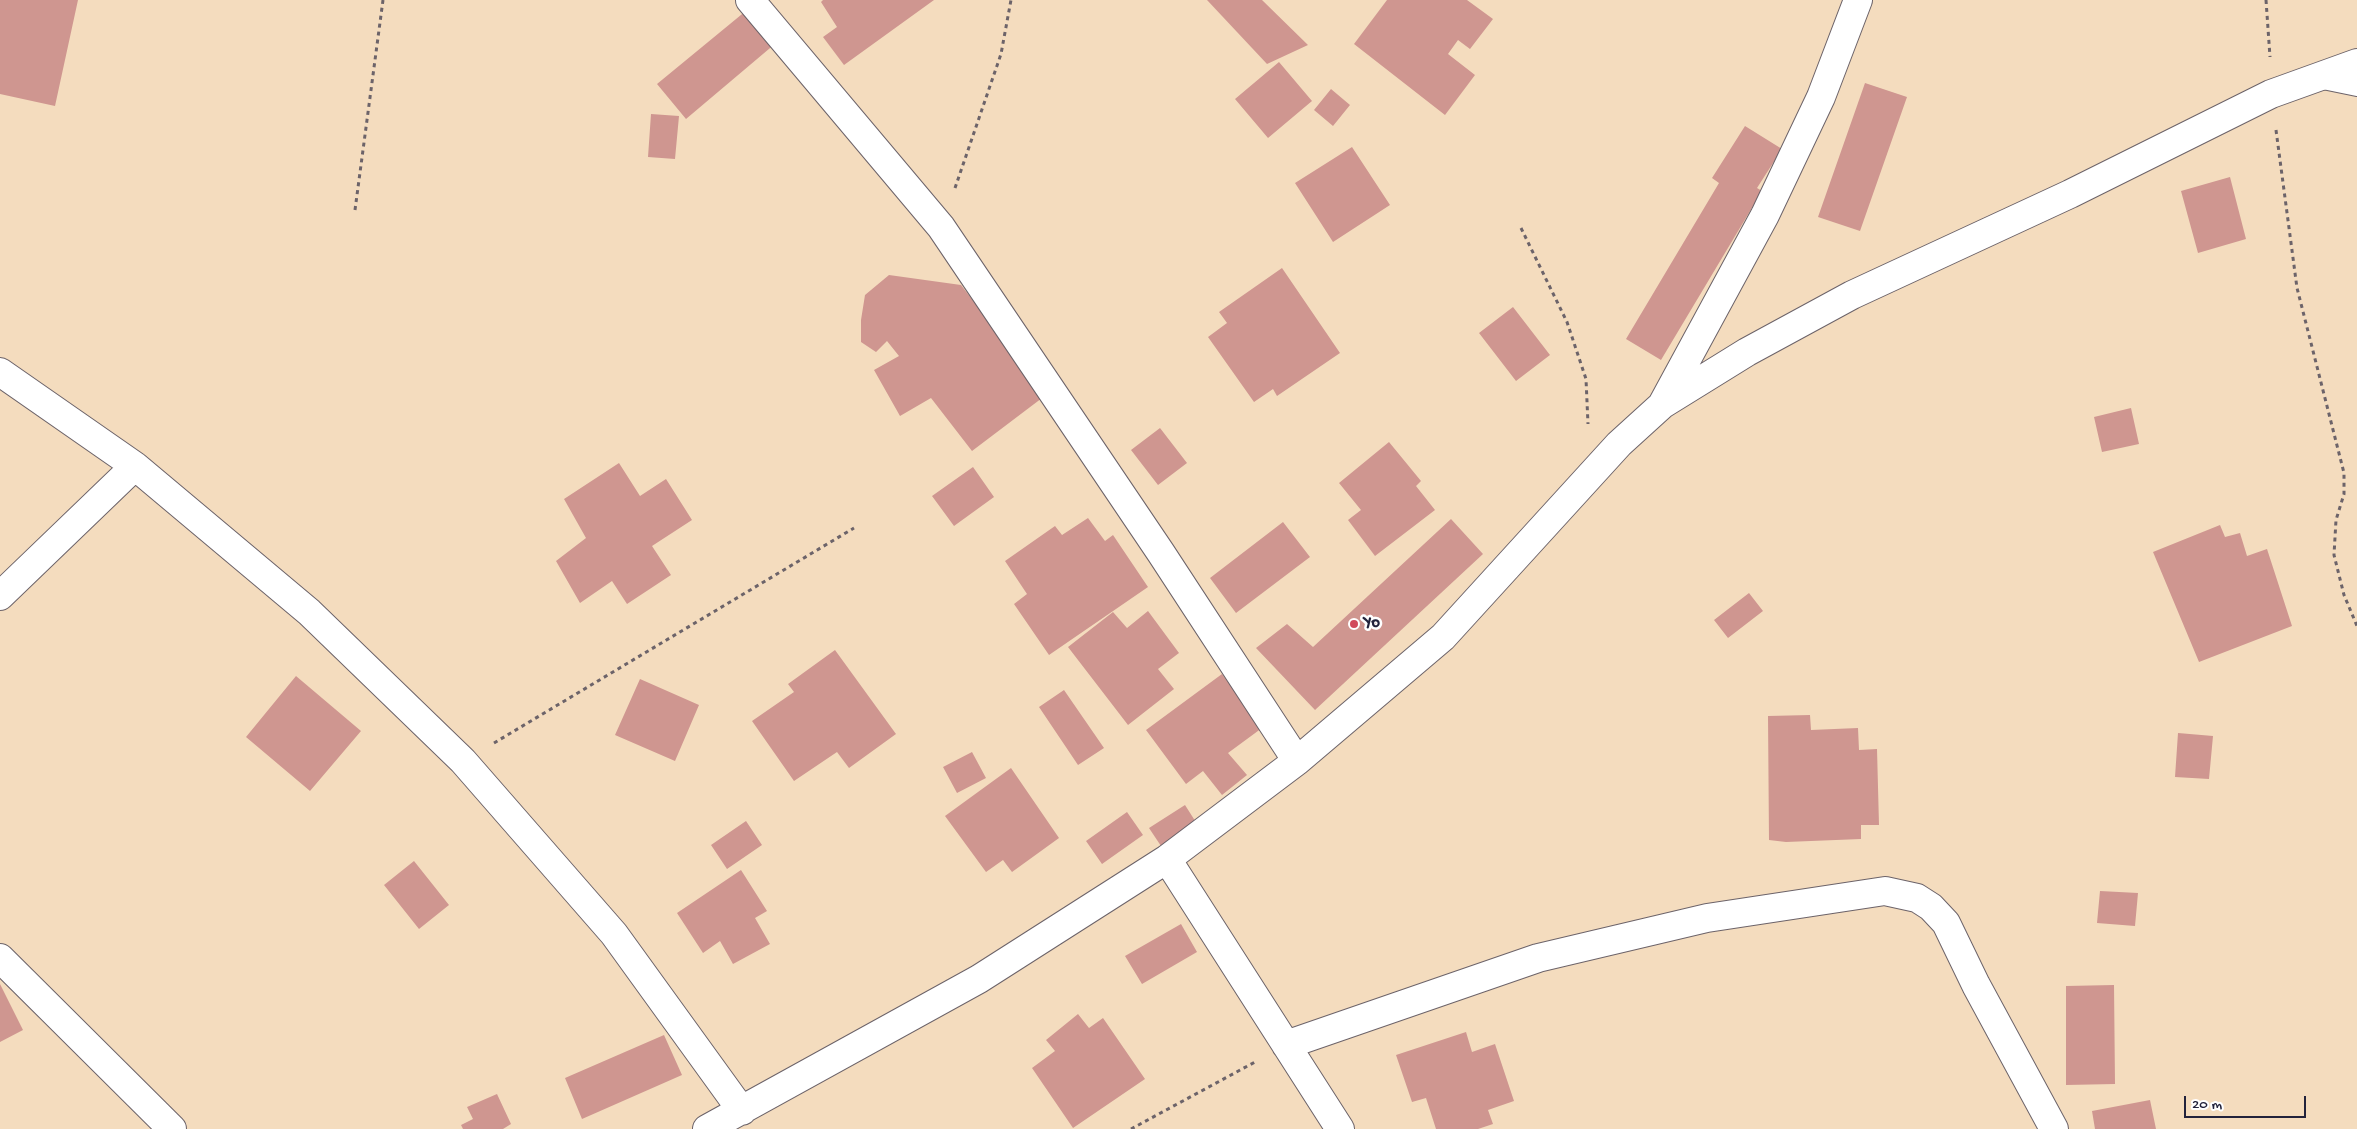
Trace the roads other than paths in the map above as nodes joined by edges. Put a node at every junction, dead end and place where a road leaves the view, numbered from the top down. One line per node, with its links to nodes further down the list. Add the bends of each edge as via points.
1 (750, 0): 10 (street, via 941,227)
2 (1858, 0): 7 (street, via 1821,97 1765,215)
3 (2357, 63): 4 (street)
4 (2316, 79): 5 (lane); 7 (street, via 2271,94 2070,194 1852,295 1747,352)
5 (2357, 87)
6 (0, 372): 8 (street)
7 (1663, 404): 10 (street, via 1619,444 1443,637)
8 (135, 466): 9 (street); 14 (street, via 309,612 463,761 614,934)
9 (0, 596)
10 (1298, 761): 11 (street)
11 (1166, 859): 13 (street); 14 (street, via 979,979)
12 (0, 958): 15 (street)
13 (1286, 1045): 17 (street); 18 (street, via 1538,958 1707,918 1885,891 1916,898 1931,907 1946,923)
14 (742, 1111): 16 (street)
15 (172, 1129)
16 (706, 1129)
17 (1340, 1129)
18 (2054, 1129)

